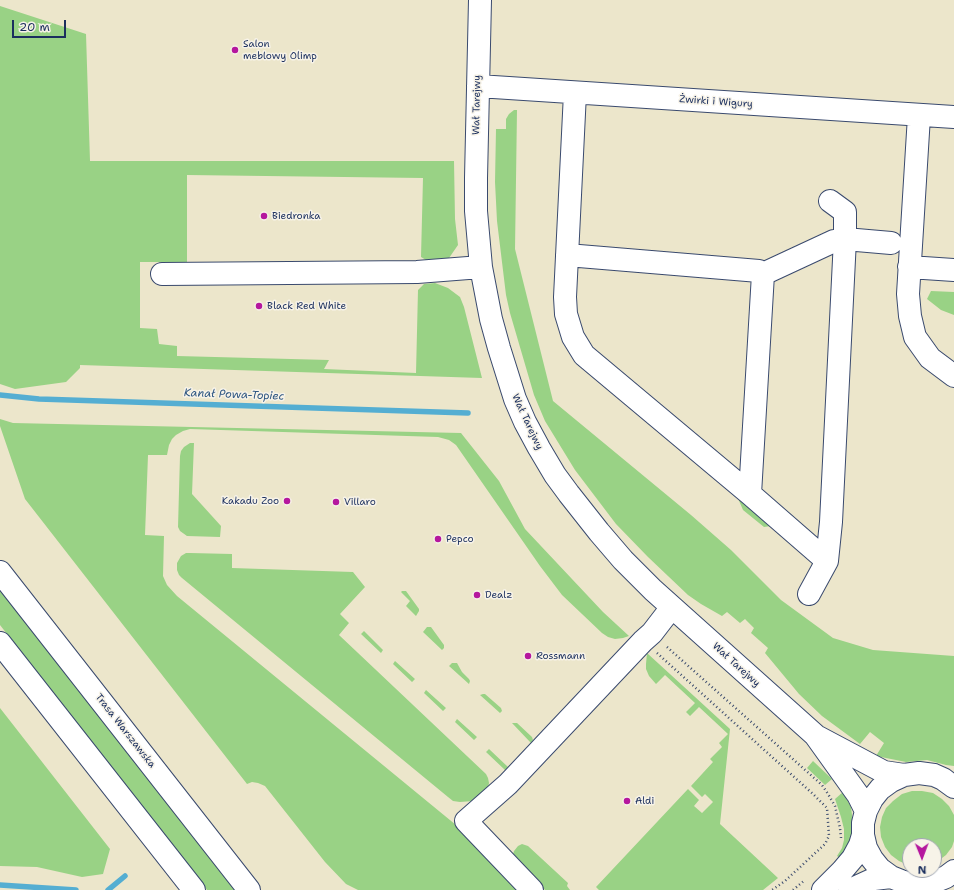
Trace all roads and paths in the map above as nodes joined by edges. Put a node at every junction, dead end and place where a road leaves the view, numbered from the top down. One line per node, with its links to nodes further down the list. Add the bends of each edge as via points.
1 (480, 0): 2 (street, Wał Tarejwy)
2 (478, 86): 3 (street, Żwirki i Wigury); 10 (street, Wał Tarejwy, via 476,211)
3 (575, 93): 4 (street, Żwirki i Wigury); 9 (street)
4 (919, 116): 5 (street, Żwirki i Wigury); 11 (street)
5 (954, 118)
6 (830, 201): 7 (street, via 845,212)
7 (845, 239): 8 (street); 14 (street, via 834,241); 17 (street)
8 (891, 243)
9 (567, 254): 14 (street, via 759,270); 16 (street, via 566,314 573,337 584,355)
10 (481, 267): 13 (street, via 417,272); 20 (street, Wał Tarejwy, via 491,319 506,372 515,399 539,448 564,488 599,532 628,565)
11 (909, 267): 12 (street); 15 (street, via 908,294 915,337 930,358)
12 (954, 270)
13 (162, 274)
14 (763, 274): 16 (street)
15 (954, 376)
16 (750, 494): 17 (street)
17 (827, 561): 19 (street)
18 (0, 572): 34 (street, Trasa Warszawska)
19 (810, 594)
20 (672, 607): 21 (street); 23 (street, Wał Tarejwy)
21 (648, 637): 28 (path, via 822,785 835,806); 35 (street, via 508,784 466,821); 36 (path, via 827,808 829,836 825,844)
22 (0, 643): 33 (street)
23 (815, 735): 24 (street, Wał Tarejwy, via 884,772); 26 (street, Wał Tarejwy, via 858,795)
24 (904, 775): 25 (street, via 919,773); 26 (street, via 880,789)
25 (950, 781)
26 (866, 812): 27 (street)
27 (863, 835): 30 (street, via 872,859); 32 (street, via 853,858 842,871)
28 (841, 838)
29 (954, 871): 31 (street, via 946,877)
30 (891, 877): 31 (street, via 912,884); 38 (street, via 874,879)
31 (944, 884)
32 (814, 885): 37 (path)
33 (194, 890)
34 (249, 890)
35 (532, 890)
36 (772, 890)
37 (793, 890)
38 (850, 890)

